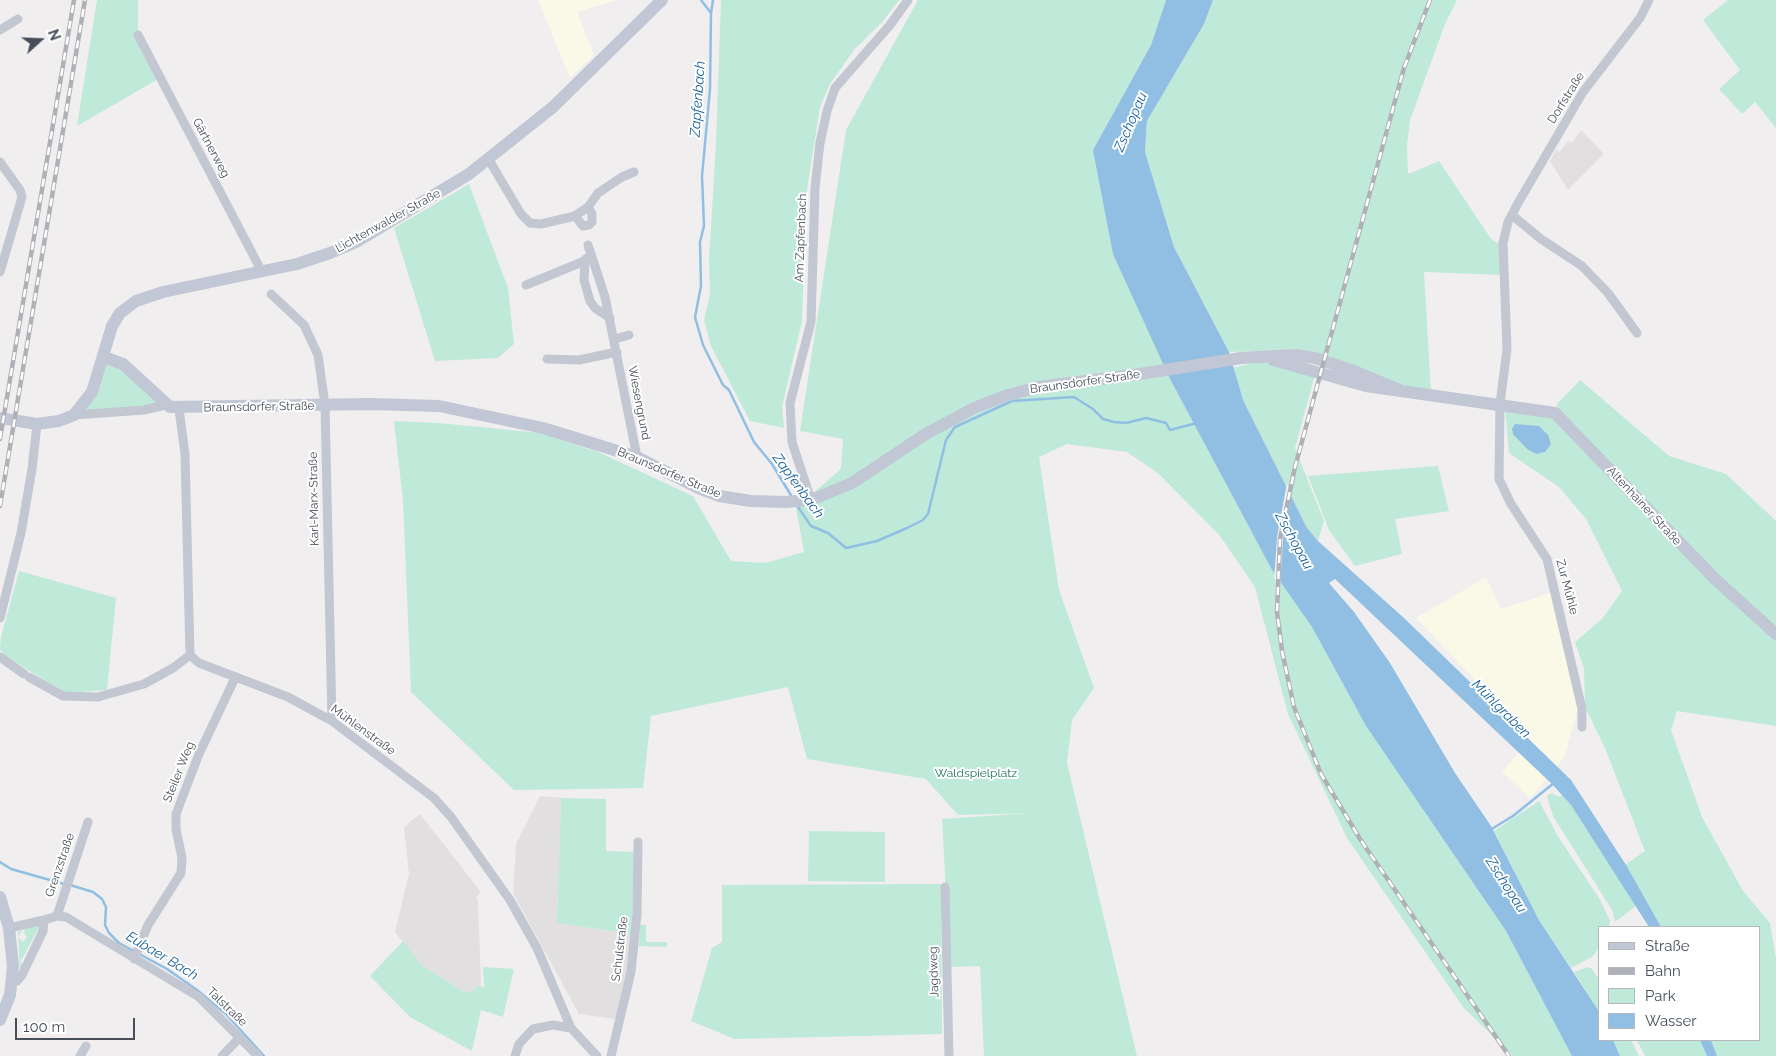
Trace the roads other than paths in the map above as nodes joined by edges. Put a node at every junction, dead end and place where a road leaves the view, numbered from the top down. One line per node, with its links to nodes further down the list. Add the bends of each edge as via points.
1 (662, 0): 7 (street, Lichtenwalder Straße, via 553,107)
2 (908, 0): 34 (street, Am Zapfenbach, via 835,88 822,135 815,188 811,322 790,403 792,442)
3 (1649, 0): 11 (street, Dorfstraße, via 1640,18 1583,92)
4 (18, 19): 5 (street)
5 (0, 30)
6 (138, 35): 16 (street, Gärtnerweg)
7 (489, 160): 12 (street, via 520,214 530,223 541,224); 16 (street, Lichtenwalder Straße, via 356,242 322,256)
8 (0, 162): 15 (street, via 22,197)
9 (634, 172): 10 (street, via 598,193)
10 (588, 207): 12 (street); 12 (street, via 592,214 589,225 583,226)
11 (1512, 215): 20 (street, via 1582,266 1608,293); 26 (street, Dorfstraße, via 1504,243 1507,349)
12 (575, 216)
13 (588, 245): 14 (street, Wiesengrund)
14 (588, 257): 17 (street); 19 (street, Wiesengrund); 19 (street, Wiesengrund, via 584,280 590,301)
15 (0, 272)
16 (262, 272): 24 (street, Lichtenwalder Straße, via 163,292 136,301 116,319)
17 (526, 285)
18 (271, 294): 28 (street, Karl-Marx-Straße, via 304,325 312,341 318,355)
19 (610, 318): 22 (street, Wiesengrund)
20 (1637, 333)
21 (629, 336): 22 (street)
22 (615, 339): 23 (street, Wiesengrund)
23 (617, 352): 25 (street, Wiesengrund, via 579,360); 33 (street, Wiesengrund)
24 (104, 357): 27 (street, Braunsdorfer Straße, via 123,364); 30 (street, Lichtenwalder Straße, via 92,392)
25 (547, 359)
26 (1500, 404): 34 (street, Braunsdorfer Straße, via 1366,386 1260,356 1241,358 1038,387 990,401 924,435 852,482); 36 (street, Altenhainer Straße, via 1551,412 1560,417 1708,572); 41 (street, Zur Mühle, via 1499,479 1511,504 1547,559 1582,709)
27 (165, 405): 29 (street, Braunsdorfer Straße); 30 (street, Braunsdorfer Straße, via 144,410)
28 (325, 405): 29 (street, Braunsdorfer Straße); 33 (street, Braunsdorfer Straße, via 439,406 543,428); 40 (street, Karl-Marx-Straße)
29 (179, 409): 37 (street, via 185,454)
30 (74, 415): 32 (street, via 59,421)
31 (0, 418): 32 (street)
32 (35, 423): 35 (street, via 32,469 21,533)
33 (637, 458): 34 (street, Braunsdorfer Straße, via 719,496 752,501)
34 (807, 501)
35 (0, 618)
36 (1776, 634)
37 (190, 655): 38 (street, via 144,684 98,697 63,696); 39 (street, Mühlenstraße, via 199,663)
38 (0, 657)
39 (235, 678): 40 (street, Mühlenstraße, via 288,696); 50 (street, Steiler Weg, via 199,754 176,814 181,873 148,925)
40 (332, 721): 53 (street, Mühlenstraße, via 434,798 451,817 515,907 541,956)
41 (1582, 727)
42 (88, 822): 47 (street, Grenzstraße)
43 (638, 842): 61 (street, Schulstraße, via 637,914 631,972)
44 (945, 887): 62 (street, Jagdweg)
45 (0, 897): 49 (street)
46 (0, 912): 49 (street)
47 (57, 916): 48 (street); 50 (street, Talstraße, via 71,919)
48 (44, 920): 49 (street); 51 (street, via 43,931 22,976)
49 (9, 928): 51 (street)
50 (134, 957): 54 (street, Talstraße, via 199,997)
51 (13, 982): 52 (street)
52 (0, 1020)
53 (571, 1028): 59 (street, via 553,1025 533,1029 519,1044); 60 (street, Mühlenstraße)
54 (240, 1037): 57 (street); 58 (street, Talstraße)
55 (86, 1046): 56 (street)
56 (80, 1056)
57 (222, 1056)
58 (258, 1056)
59 (515, 1056)
60 (597, 1056)
61 (611, 1056)
62 (950, 1056)

